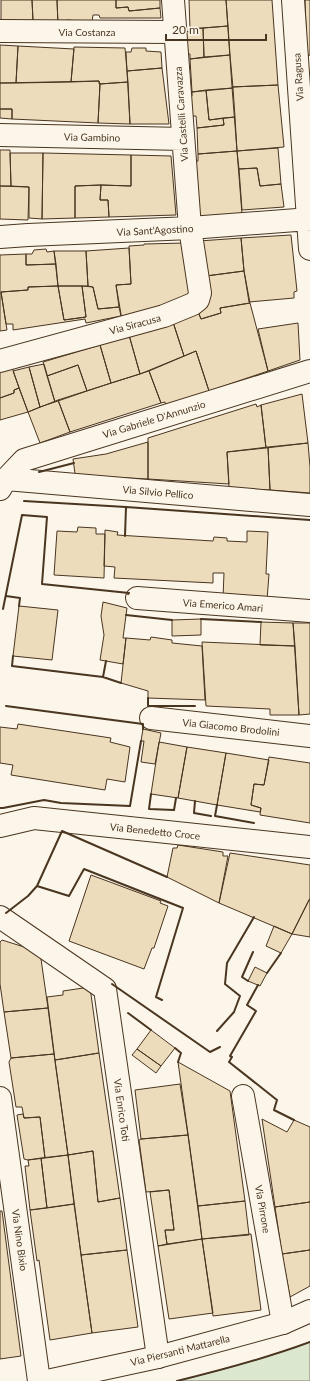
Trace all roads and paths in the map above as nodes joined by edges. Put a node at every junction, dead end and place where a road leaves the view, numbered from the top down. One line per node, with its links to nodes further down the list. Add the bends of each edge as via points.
1 (173, 0): 4 (street, Via Castelli Caravazza)
2 (293, 0): 7 (street, Via Ragusa)
3 (0, 31): 4 (street, Via Costanza)
4 (175, 32): 6 (street, Via Castelli Caravazza)
5 (0, 135): 6 (street, Via Gambino)
6 (183, 139): 8 (street, Via Castelli Caravazza)
7 (309, 219): 8 (street, Via Sant'Agostino); 10 (street, Via Ragusa)
8 (190, 228): 9 (street, Via Sant'Agostino, via 36,234); 11 (street, Via Siracusa, via 200,293 198,300 193,304 164,316)
9 (0, 238)
10 (310, 249)
11 (0, 361)
12 (310, 370): 13 (street, Via Gabriele D'Annunzio, via 24,460)
13 (2, 480): 14 (street, Via Silvio Pellico)
14 (310, 505)
15 (137, 598): 16 (street, Via Emerico Amari)
16 (310, 611)
17 (151, 718): 18 (street, Via Giacomo Brodolini)
18 (310, 736)
19 (0, 826): 20 (street, Via Benedetto Croce, via 34,818)
20 (310, 847)
21 (0, 917): 26 (street, Via Enrico Toti, via 105,989)
22 (243, 1096): 25 (street, Via Pirrone)
23 (0, 1098): 27 (street, Via Nino Bixio)
24 (310, 1311): 25 (street, Via Piersanti Mattarella)
25 (283, 1323): 26 (street, Via Piersanti Mattarella)
26 (158, 1357): 28 (street, Via Piersanti Mattarella)
27 (39, 1381)
28 (46, 1381)

